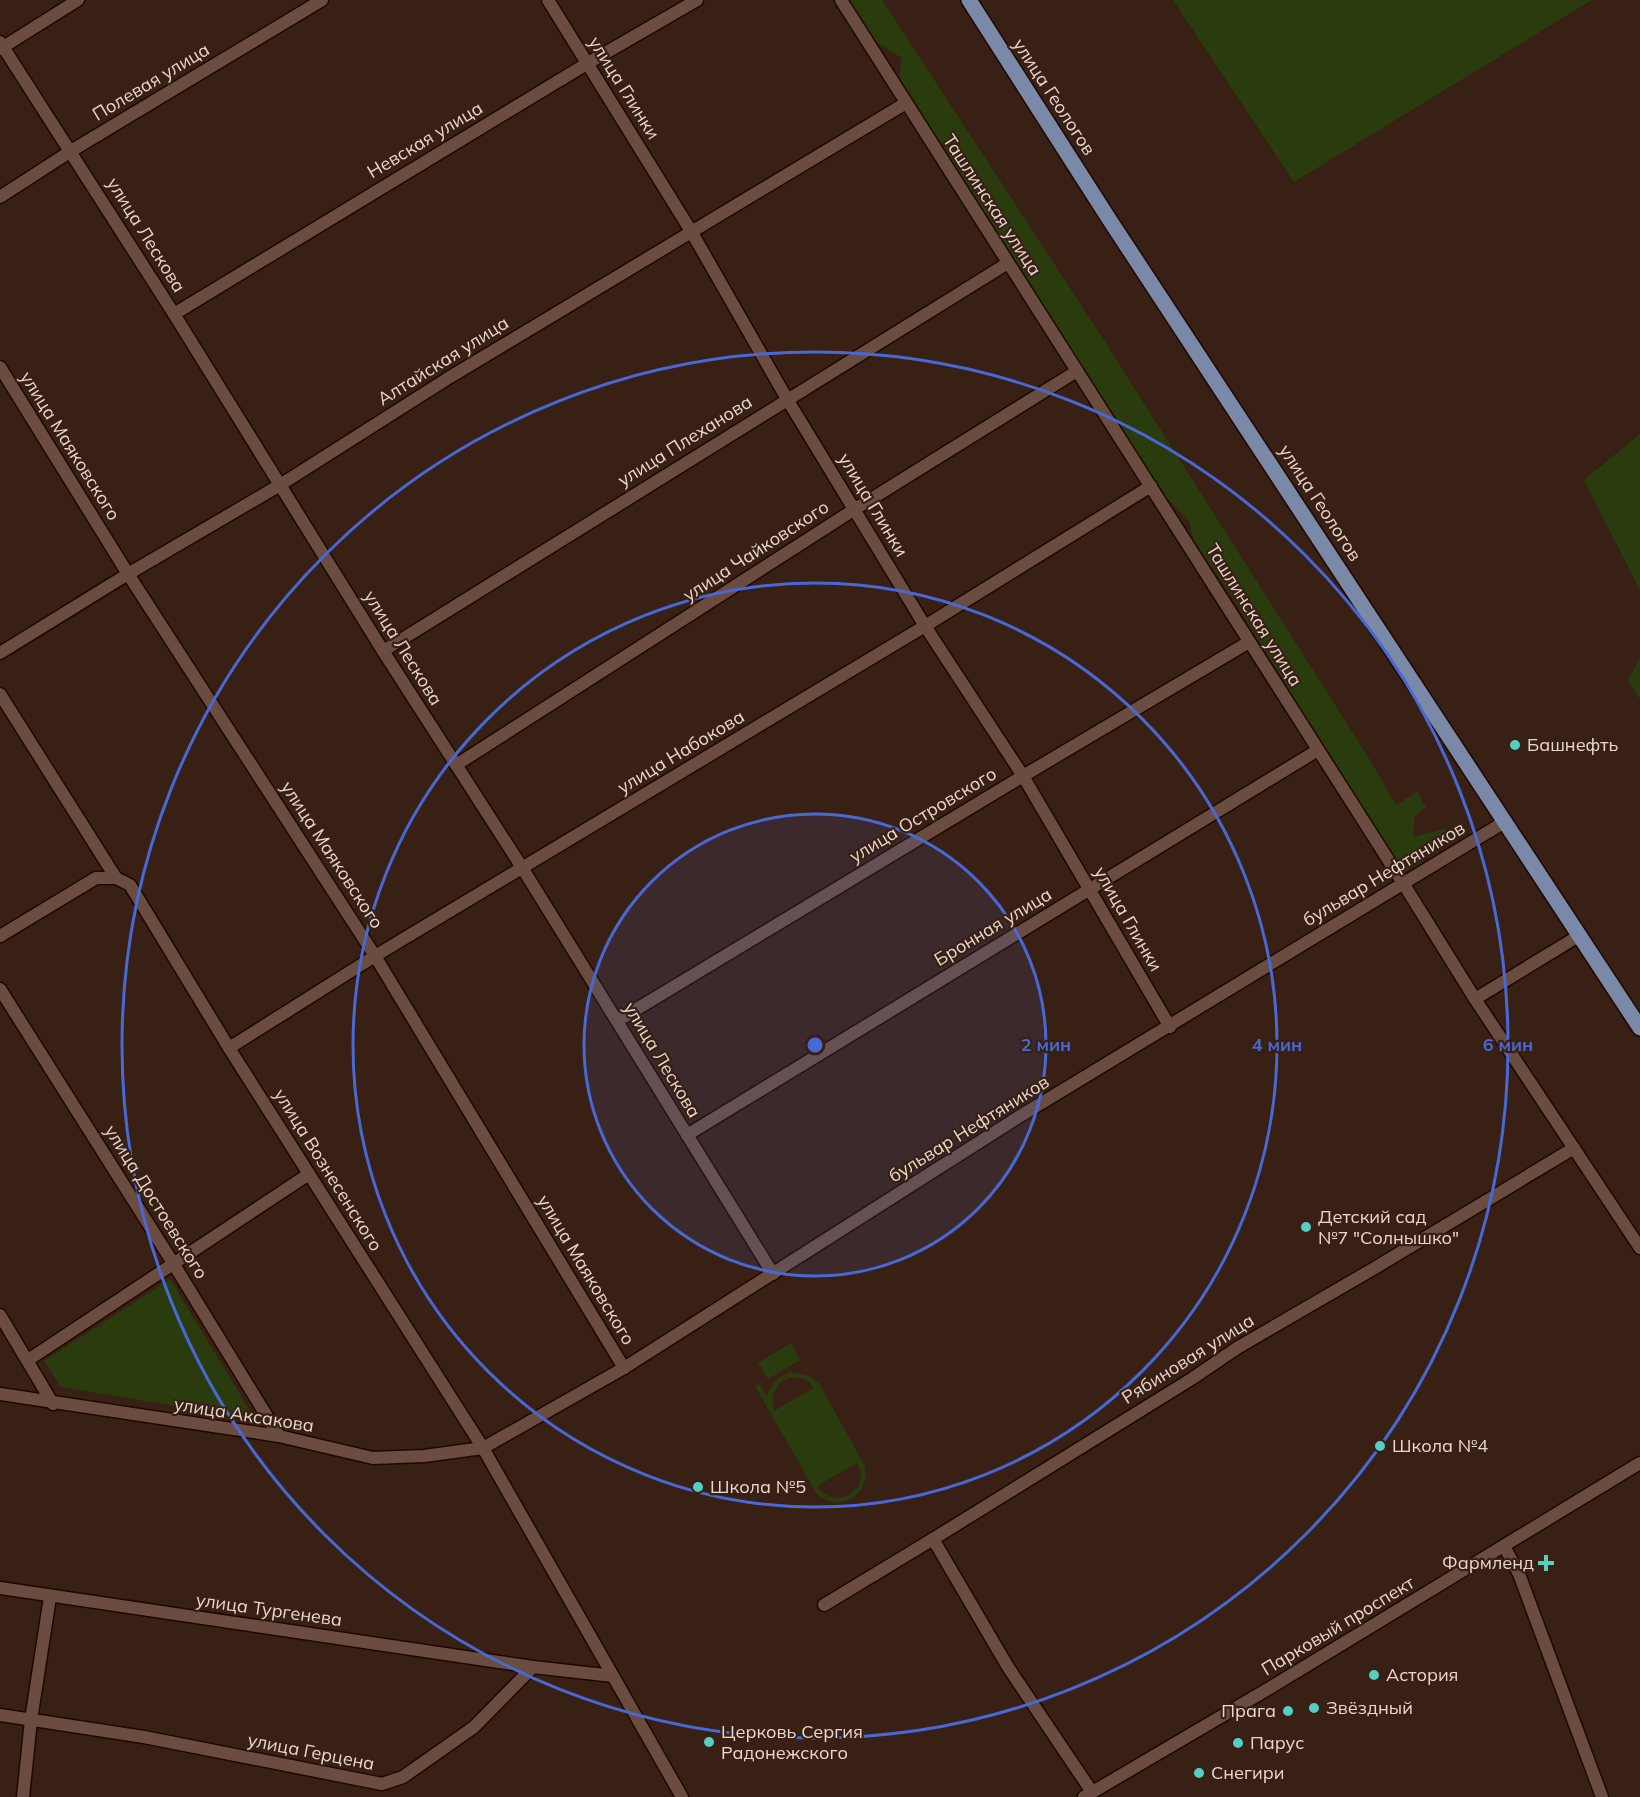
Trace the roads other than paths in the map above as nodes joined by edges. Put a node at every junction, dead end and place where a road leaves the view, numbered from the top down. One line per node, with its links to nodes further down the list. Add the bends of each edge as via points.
1 (78, 0): 7 (street)
2 (322, 0): 10 (street, Полевая улица)
3 (549, 0): 8 (street, улица Глинки)
4 (697, 0): 8 (street, Невская улица)
5 (841, 0): 9 (street, Ташлинская улица)
6 (969, 0): 30 (main road, улица Геологов, via 1108,219)
7 (1, 46): 10 (street, улица Лескова)
8 (588, 63): 12 (street, улица Глинки); 14 (street, Невская улица)
9 (906, 103): 12 (street, Алтайская улица); 13 (street, Ташлинская улица)
10 (71, 151): 11 (street, Полевая улица); 14 (street, улица Лескова)
11 (0, 197)
12 (691, 231): 17 (street, улица Глинки); 18 (street, Алтайская улица)
13 (1008, 263): 16 (street, Ташлинская улица); 17 (street, улица Плеханова)
14 (174, 314): 18 (street, улица Лескова)
15 (0, 367): 21 (street, улица Маяковского)
16 (1077, 371): 19 (street, Ташлинская улица); 20 (street, улица Чайковского)
17 (786, 399): 20 (street, улица Глинки); 24 (street, улица Плеханова)
18 (280, 485): 21 (street, Алтайская улица); 24 (street, улица Лескова)
19 (1151, 486): 22 (street, улица Набокова); 23 (street, Ташлинская улица)
20 (855, 509): 22 (street, улица Глинки); 28 (street, улица Чайковского)
21 (128, 574): 25 (street, Алтайская улица); 37 (street, улица Маяковского)
22 (925, 626): 29 (street, улица Глинки); 31 (street, улица Набокова)
23 (1250, 642): 27 (street, Ташлинская улица); 29 (street, улица Островского)
24 (383, 651): 28 (street, улица Лескова)
25 (0, 653)
26 (0, 694): 32 (street, улица Вознесенского)
27 (1318, 750): 33 (street, Ташлинская улица); 34 (street, Бронная улица)
28 (456, 765): 31 (street, улица Лескова)
29 (1023, 776): 34 (street, улица Глинки); 40 (street, улица Островского)
30 (1506, 821): 33 (street, бульвар Нефтяников); 35 (main road, улица Геологов)
31 (522, 869): 37 (street, улица Набокова); 40 (street, улица Лескова)
32 (116, 878): 36 (street, via 96,878); 43 (street, улица Вознесенского, via 130,885)
33 (1403, 883): 39 (street, Ташлинская улица); 41 (street, бульвар Нефтяников)
34 (1090, 888): 41 (street, улица Глинки); 44 (street, Бронная улица)
35 (1580, 934): 39 (street); 42 (main road, улица Геологов)
36 (0, 936)
37 (375, 956): 43 (street, улица Набокова); 52 (street, улица Маяковского)
38 (0, 989): 48 (street, улица Достоевского)
39 (1475, 999): 45 (street, Ташлинская улица)
40 (617, 1021): 44 (street, улица Лескова)
41 (1170, 1027): 49 (street, бульвар Нефтяников, via 1017,1118)
42 (1640, 1028)
43 (229, 1048): 46 (street, улица Вознесенского)
44 (687, 1135): 49 (street, улица Лескова)
45 (1574, 1148): 47 (street, Ташлинская улица); 58 (street, Рябиновая улица, via 1237,1348)
46 (309, 1174): 48 (street); 56 (street, улица Вознесенского)
47 (1640, 1248)
48 (173, 1263): 51 (street); 55 (street, улица Достоевского)
49 (773, 1274): 52 (street, бульвар Нефтяников)
50 (0, 1315): 51 (street)
51 (28, 1360): 54 (street)
52 (624, 1368): 56 (street, бульвар Нефтяников)
53 (0, 1394): 54 (street, улица Аксакова)
54 (53, 1404): 55 (street, улица Аксакова)
55 (279, 1436): 56 (street, улица Аксакова, via 374,1458)
56 (483, 1448): 64 (street, улица Вознесенского)
57 (1640, 1463): 59 (street, Парковый проспект)
58 (933, 1539): 62 (street, Рябиновая улица); 67 (street)
59 (1504, 1546): 67 (street, Парковый проспект); 70 (street, via 1519,1574)
60 (0, 1588): 61 (street, улица Тургенева)
61 (50, 1597): 63 (street, улица Тургенева); 66 (street)
62 (824, 1605)
63 (533, 1667): 64 (street); 66 (street, улица Герцена, via 474,1727 403,1777 381,1784 144,1737)
64 (613, 1676): 69 (street, улица Вознесенского)
65 (0, 1715): 66 (street, улица Герцена)
66 (31, 1720): 68 (street)
67 (1088, 1794)
68 (23, 1797)
69 (682, 1797)
70 (1602, 1797)

